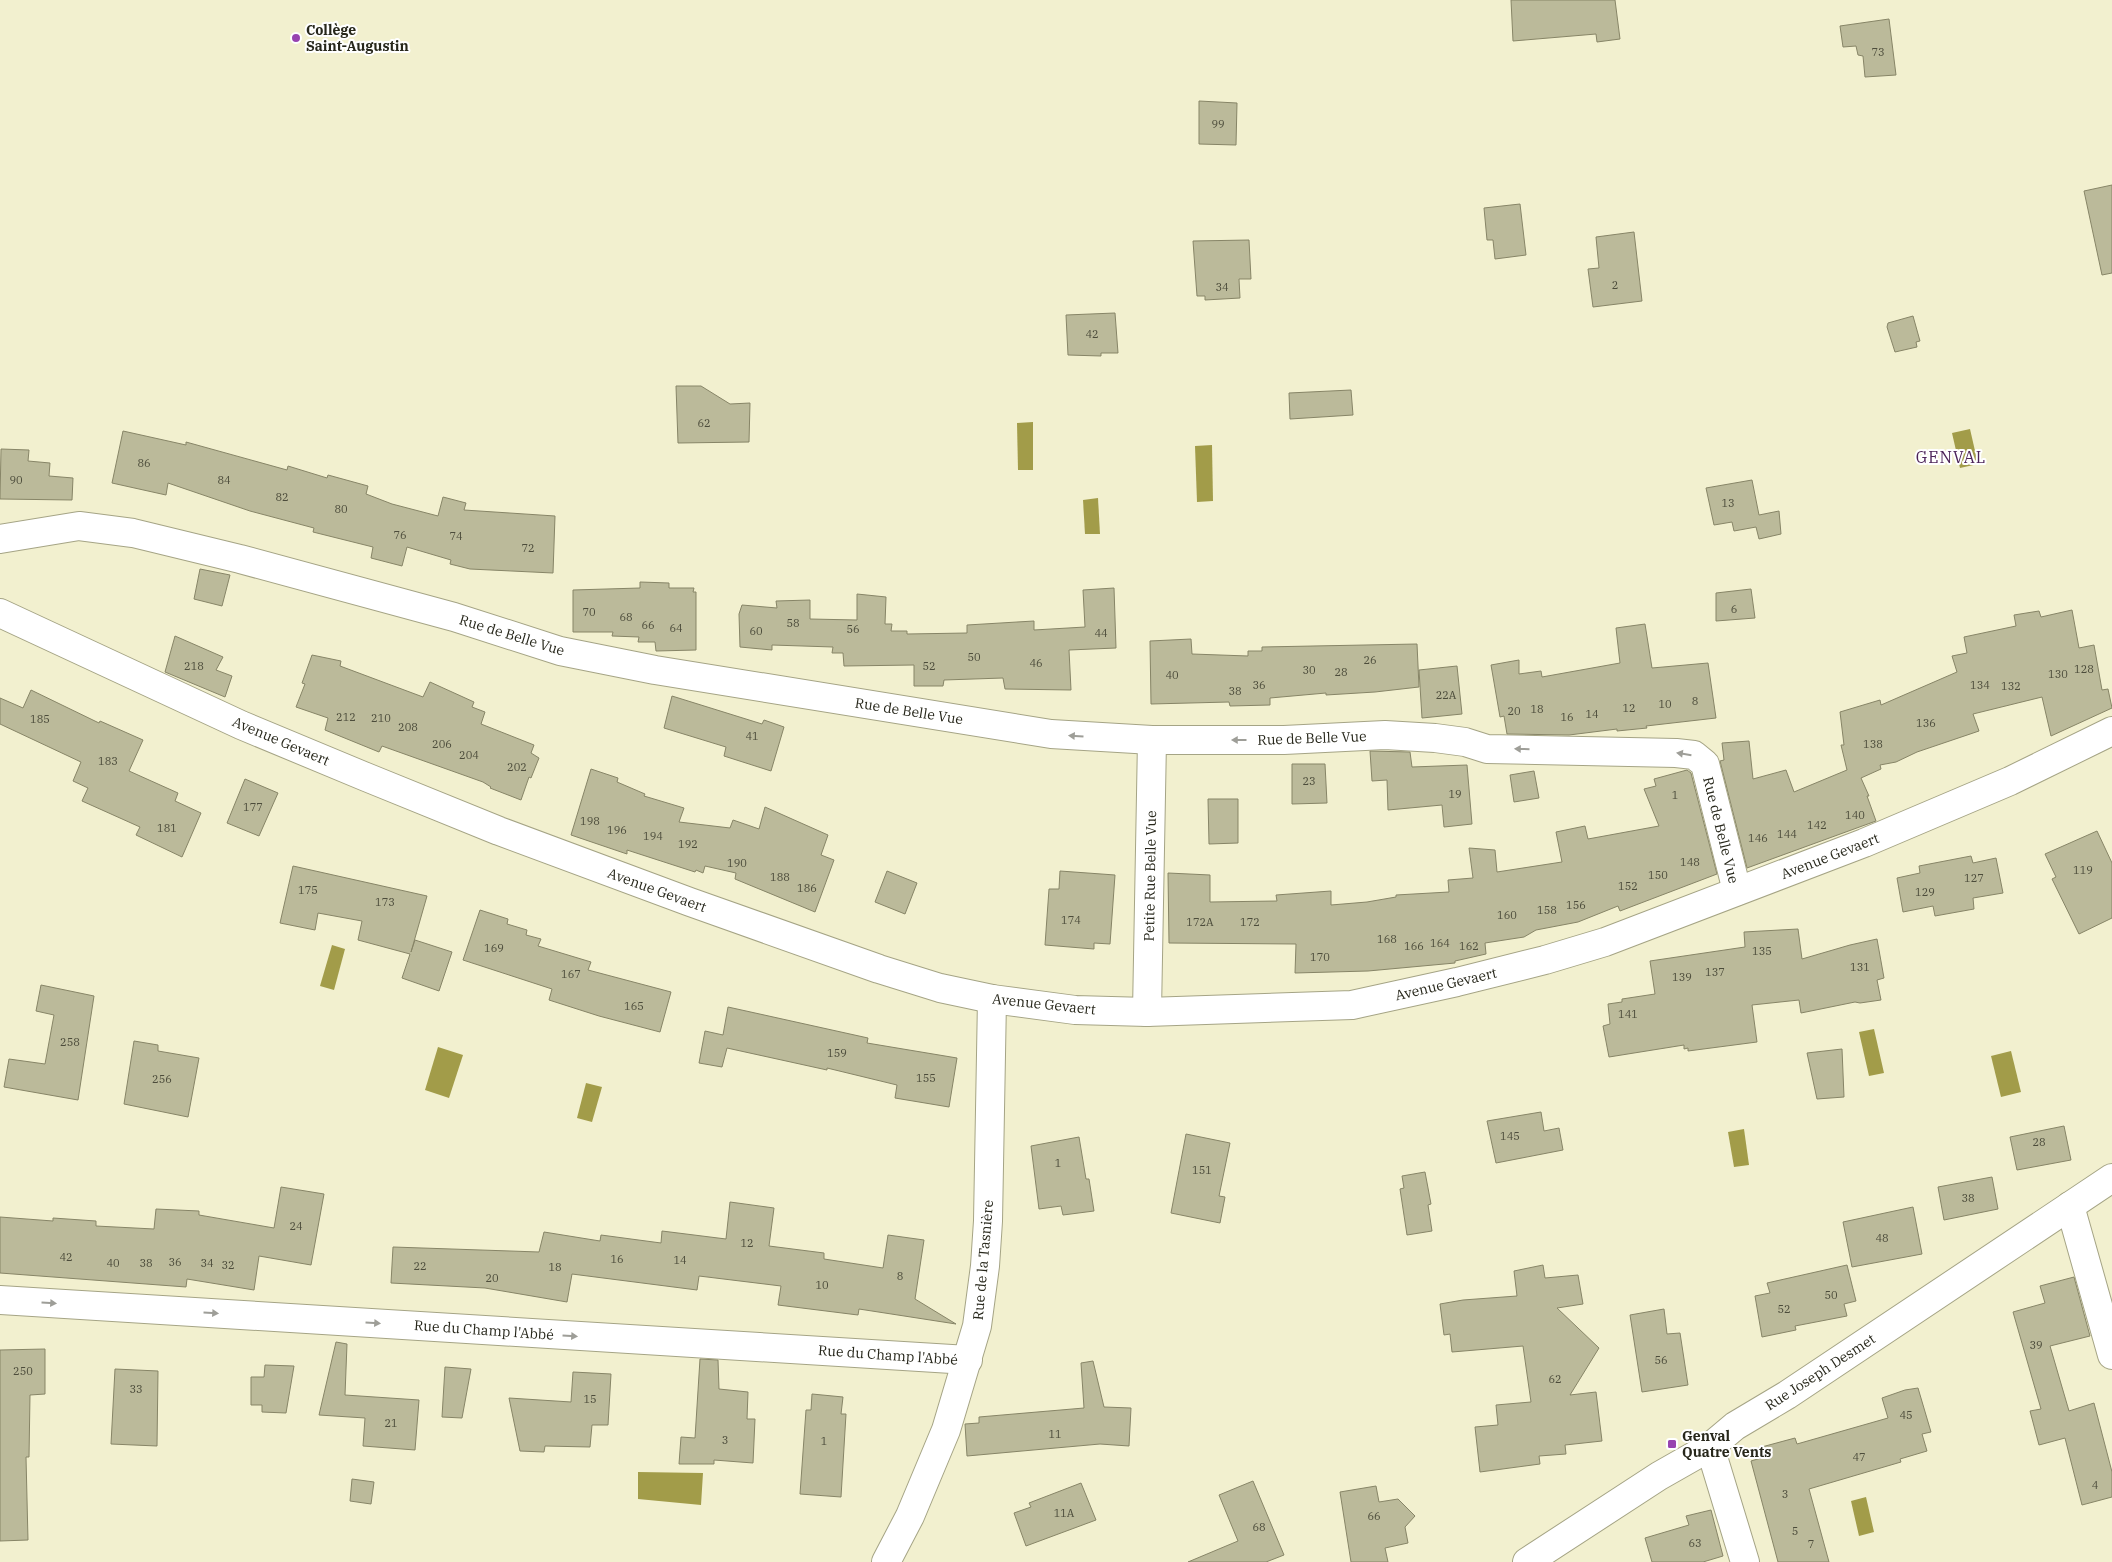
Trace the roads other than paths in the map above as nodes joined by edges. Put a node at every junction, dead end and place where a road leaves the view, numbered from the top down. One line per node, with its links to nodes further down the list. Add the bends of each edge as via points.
1 (0, 539): 4 (street, Rue de Belle Vue, one-way to 1, via 1051,734 656,670 560,651 454,617 304,576 108,529 79,526)
2 (0, 613): 6 (street, Avenue Gevaert, via 241,724 499,831 879,970)
3 (2112, 731): 5 (street, Avenue Gevaert, via 2010,781 1906,826)
4 (1152, 740): 5 (street, Rue de Belle Vue, one-way to 4, via 1704,764 1694,756 1655,752 1487,749 1465,742 1385,735 1284,740); 7 (street, Petite Rue Belle Vue)
5 (1737, 890): 7 (street, Avenue Gevaert, via 1605,942 1545,960 1352,1005)
6 (992, 1000): 7 (street, Avenue Gevaert, via 1075,1010); 12 (street, Rue de la Tasnière, via 985,1266 977,1326)
7 (1147, 1012)
8 (2112, 1178): 9 (street, Rue Joseph Desmet)
9 (2070, 1206): 11 (street); 13 (street, Rue Joseph Desmet, via 1787,1395 1735,1426)
10 (0, 1300): 12 (street, Rue du Champ l'Abbé, one-way to 12)
11 (2112, 1355)
12 (968, 1360): 14 (street, Rue de la Tasnière, via 946,1430 910,1516)
13 (1710, 1447): 15 (street, Rue Joseph Desmet, via 1659,1476); 16 (street)
14 (886, 1562)
15 (1527, 1562)
16 (1745, 1562)

